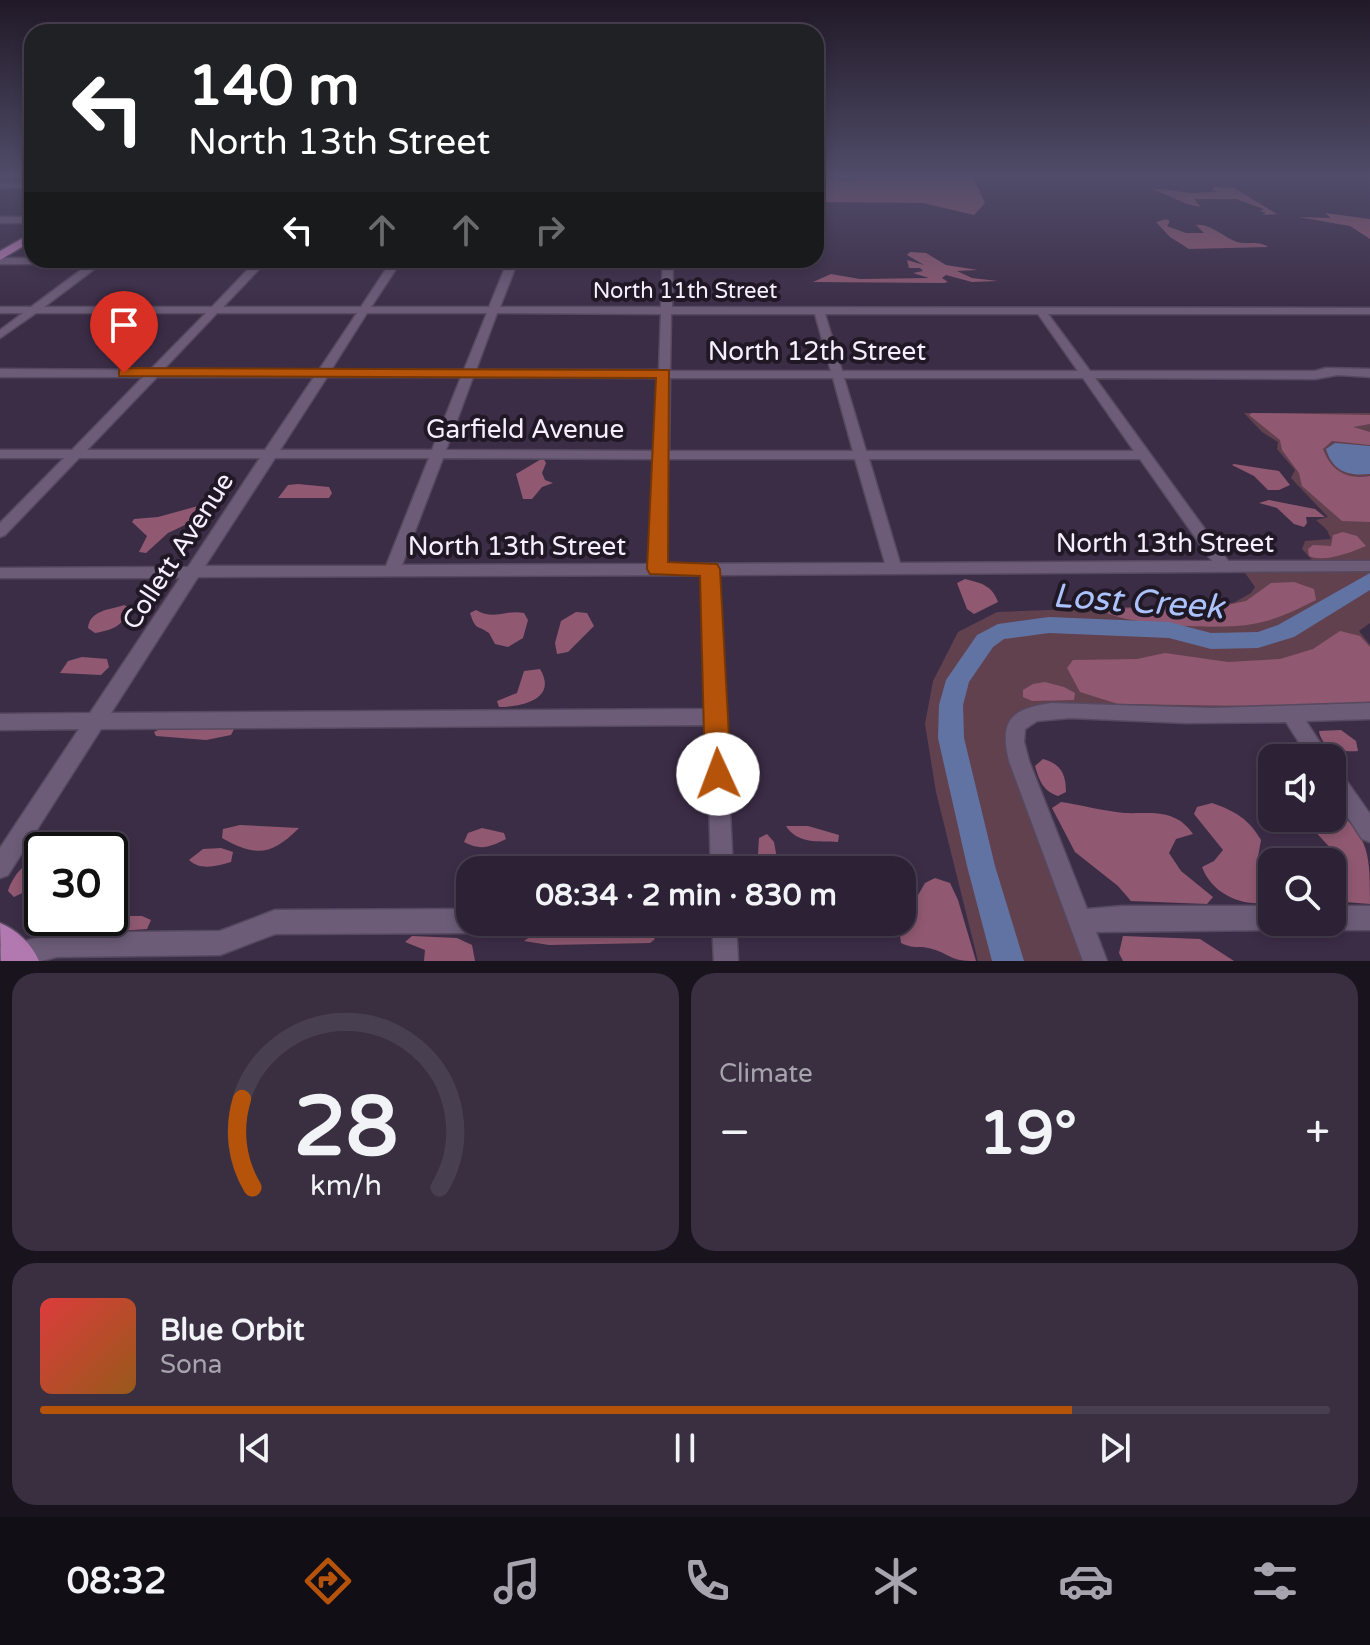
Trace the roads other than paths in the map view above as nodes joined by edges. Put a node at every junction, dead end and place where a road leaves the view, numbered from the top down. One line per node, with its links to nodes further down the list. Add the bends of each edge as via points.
1 (0, 220): 2 (street)
2 (24, 220)
3 (24, 242): 4 (main road)
4 (0, 258): 5 (street)
5 (24, 258)
6 (89, 268): 12 (street)
7 (254, 268): 13 (street)
8 (392, 268): 14 (street, Collett Avenue)
9 (510, 268): 15 (street)
10 (668, 268): 16 (street)
11 (0, 310): 12 (street, North 11th Street)
12 (33, 311): 13 (street, North 11th Street); 20 (street)
13 (214, 311): 14 (street, North 11th Street); 22 (street)
14 (364, 311): 15 (street, North 11th Street); 23 (street, Collett Avenue)
15 (493, 311): 16 (street, North 11th Street); 24 (street)
16 (666, 311): 17 (street, North 11th Street); 25 (street)
17 (819, 311): 18 (street, North 11th Street); 26 (street)
18 (1041, 311): 19 (street, North 11th Street); 27 (street)
19 (1370, 311)
20 (0, 335)
21 (0, 373): 22 (street, North 12th Street)
22 (154, 373): 23 (street, North 12th Street); 33 (street)
23 (323, 373): 24 (street, North 12th Street); 34 (street, Collett Avenue)
24 (469, 373): 25 (street, North 12th Street); 30 (street)
25 (664, 373): 26 (street, North 12th Street); 29 (street)
26 (837, 373): 27 (street, North 12th Street); 31 (street)
27 (1087, 373): 28 (street, North 12th Street); 35 (street)
28 (1370, 373)
29 (661, 452): 30 (street, Garfield Avenue); 31 (street, Garfield Avenue); 40 (street)
30 (438, 453): 34 (street, Garfield Avenue); 42 (street)
31 (859, 453): 35 (street, Garfield Avenue); 39 (street)
32 (0, 454): 33 (street, Garfield Avenue)
33 (76, 454): 34 (street, Garfield Avenue); 36 (street)
34 (270, 454): 43 (street, Collett Avenue)
35 (1145, 455): 38 (street)
36 (0, 532)
37 (1370, 566): 38 (street, North 13th Street)
38 (1224, 567): 39 (street, North 13th Street)
39 (894, 568): 41 (street, North 13th Street)
40 (658, 569): 41 (street, North 13th Street); 42 (street, North 13th Street)
41 (710, 569): 47 (street)
42 (392, 571): 43 (street, North 13th Street)
43 (192, 572): 44 (street, North 13th Street); 48 (street, Collett Avenue)
44 (0, 573)
45 (1370, 711): 46 (street)
46 (1291, 714): 50 (street); 59 (street, via 1043,712 1016,724 1019,761)
47 (716, 717): 48 (street); 53 (street)
48 (95, 721): 49 (street); 54 (street, Collett Avenue)
49 (0, 722)
50 (1311, 744)
51 (1346, 797): 52 (street)
52 (1370, 832)
53 (721, 856)
54 (0, 867)
55 (1258, 918): 59 (street)
56 (1346, 918): 57 (street)
57 (1370, 918)
58 (456, 921): 61 (street, via 275,922 220,943 57,945)
59 (1080, 921): 63 (street)
60 (725, 936): 62 (street)
61 (10, 953)
62 (726, 961)
63 (1095, 961)

